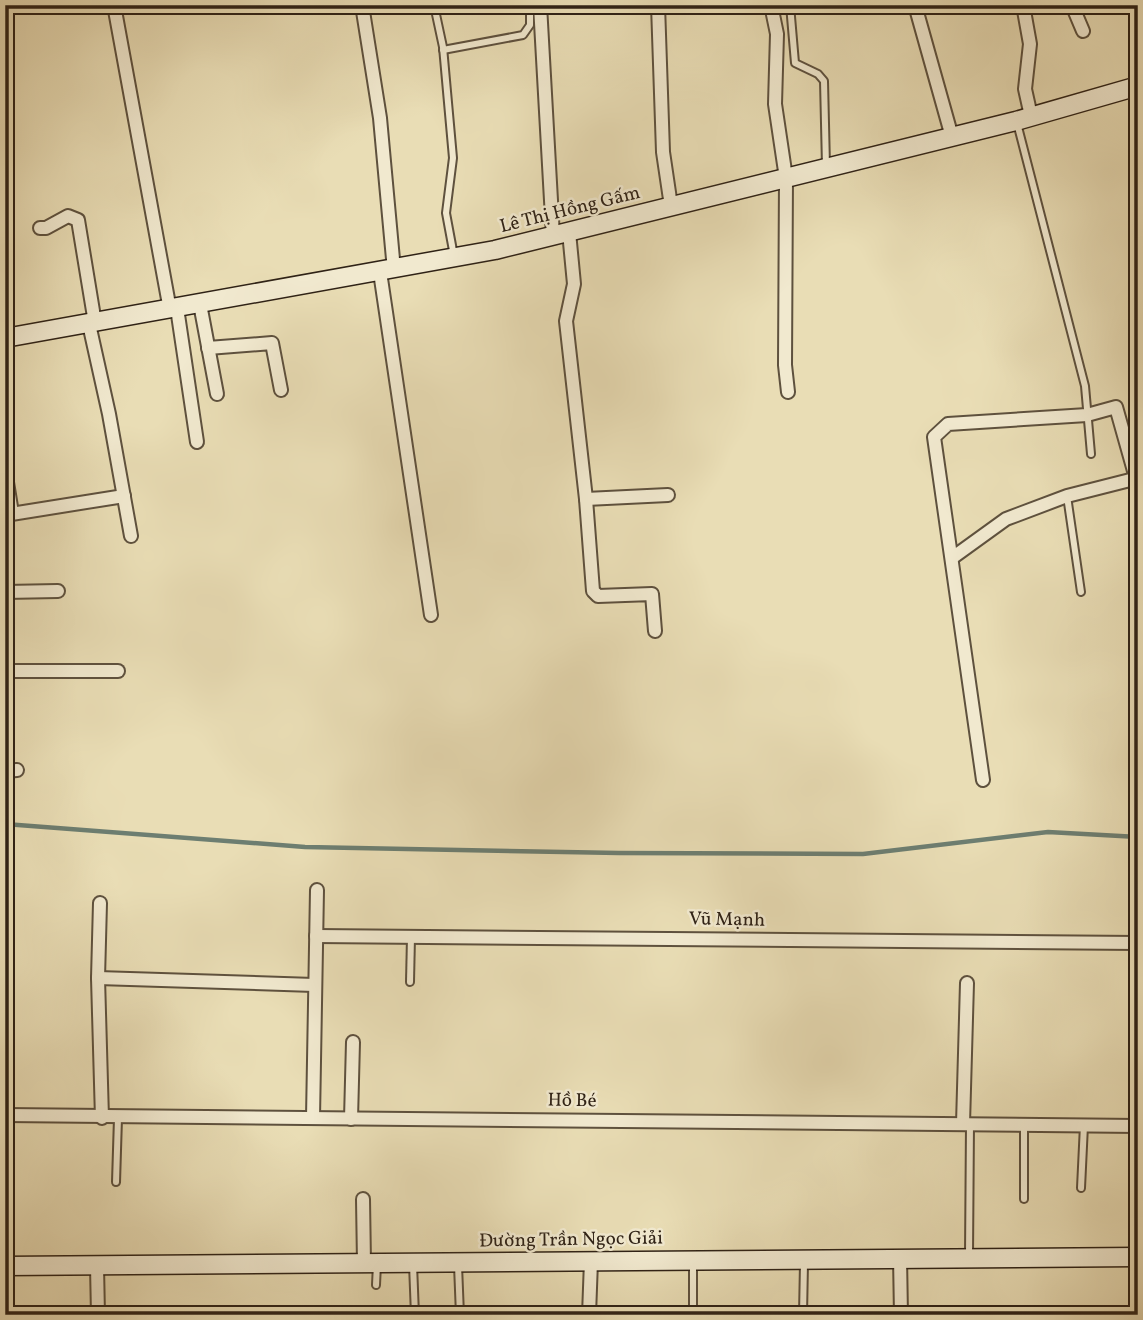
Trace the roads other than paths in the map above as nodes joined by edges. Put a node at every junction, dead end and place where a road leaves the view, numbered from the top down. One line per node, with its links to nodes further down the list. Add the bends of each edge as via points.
1 (114, 5): 26 (street)
2 (362, 5): 24 (street, via 380,118)
3 (435, 5): 14 (lane)
4 (530, 5): 14 (lane, via 530,25 523,35)
5 (540, 5): 22 (street)
6 (657, 5): 20 (street, via 663,152)
7 (771, 5): 19 (street, via 777,34 775,104)
8 (790, 5): 18 (lane, via 794,63 824,81)
9 (915, 5): 17 (street)
10 (1041, 5): 12 (street)
11 (1072, 5): 13 (street)
12 (1023, 7): 16 (street, via 1030,44)
13 (1083, 31)
14 (443, 50): 23 (lane, via 453,158 446,213)
15 (1138, 86): 16 (street, Lê Thị Hồng Gấm)
16 (1024, 118): 17 (street, Lê Thị Hồng Gấm); 33 (lane, via 1085,386)
17 (952, 137): 18 (street, Lê Thị Hồng Gấm)
18 (827, 168): 19 (street, Lê Thị Hồng Gấm)
19 (786, 178): 20 (street, Lê Thị Hồng Gấm); 31 (street)
20 (671, 206): 22 (street, Lê Thị Hồng Gấm)
21 (40, 228): 27 (street, via 68,216 78,220)
22 (561, 234): 23 (street, Lê Thị Hồng Gấm); 41 (street, via 574,284 566,321)
23 (455, 259): 24 (street, Lê Thị Hồng Gấm)
24 (387, 271): 25 (street, Lê Thị Hồng Gấm); 48 (street)
25 (200, 304): 26 (street, Lê Thị Hồng Gấm); 29 (street)
26 (173, 309): 27 (street, Lê Thị Hồng Gấm); 34 (street)
27 (92, 323): 28 (street, Lê Thị Hồng Gấm); 39 (street)
28 (5, 338)
29 (208, 348): 30 (street, via 272,343); 32 (street)
30 (281, 390)
31 (788, 392)
32 (217, 394)
33 (1087, 415): 35 (lane); 37 (street, via 1116,407); 44 (street, via 941,427 934,443)
34 (197, 442)
35 (1091, 454)
36 (5, 470): 42 (street)
37 (1137, 478): 40 (street)
38 (668, 495): 41 (street)
39 (124, 496): 42 (street); 43 (street)
40 (1067, 496): 44 (street, via 1006,519); 47 (lane)
41 (586, 499): 49 (street, via 594,594 652,594)
42 (9, 514)
43 (131, 536)
44 (952, 558): 52 (street)
45 (58, 591): 46 (street)
46 (5, 592)
47 (1081, 592)
48 (431, 615)
49 (655, 631)
50 (5, 671): 51 (street)
51 (118, 671)
52 (983, 780)
53 (317, 890): 55 (street)
54 (100, 903): 58 (street)
55 (316, 936): 56 (street, Vũ Mạnh); 61 (street)
56 (411, 937): 57 (street, Vũ Mạnh); 59 (lane)
57 (1138, 943)
58 (98, 978): 61 (street); 64 (street)
59 (410, 982)
60 (967, 983): 68 (street)
61 (314, 985): 66 (street)
62 (353, 1042): 67 (street)
63 (5, 1115): 64 (street, Hồ Bé)
64 (102, 1118): 65 (street, Hồ Bé)
65 (118, 1118): 66 (street, Hồ Bé); 72 (lane)
66 (313, 1118): 67 (street, Hồ Bé)
67 (351, 1119): 68 (street, Hồ Bé)
68 (967, 1124): 69 (street, Hồ Bé); 77 (lane)
69 (1024, 1125): 70 (street, Hồ Bé); 75 (lane)
70 (1084, 1125): 71 (street, Hồ Bé); 73 (lane)
71 (1138, 1126)
72 (116, 1182)
73 (1081, 1188)
74 (363, 1199): 83 (street)
75 (1024, 1199)
76 (900, 1257): 77 (street, Đường Trần Ngọc Giải); 79 (street, Đường Trần Ngọc Giải); 94 (street)
77 (969, 1257): 78 (street, Đường Trần Ngọc Giải)
78 (1138, 1257)
79 (804, 1258): 80 (street, Đường Trần Ngọc Giải); 93 (lane)
80 (693, 1259): 81 (street, Đường Trần Ngọc Giải); 92 (lane)
81 (591, 1261): 84 (street, Đường Trần Ngọc Giải); 91 (street)
82 (413, 1262): 83 (street, Đường Trần Ngọc Giải); 84 (street, Đường Trần Ngọc Giải); 89 (lane)
83 (370, 1263): 86 (street, Đường Trần Ngọc Giải); 87 (lane)
84 (458, 1263): 90 (lane)
85 (5, 1266): 86 (street, Đường Trần Ngọc Giải)
86 (97, 1266): 88 (street)
87 (376, 1285)
88 (98, 1315)
89 (415, 1315)
90 (460, 1315)
91 (589, 1315)
92 (693, 1315)
93 (803, 1315)
94 (901, 1315)

